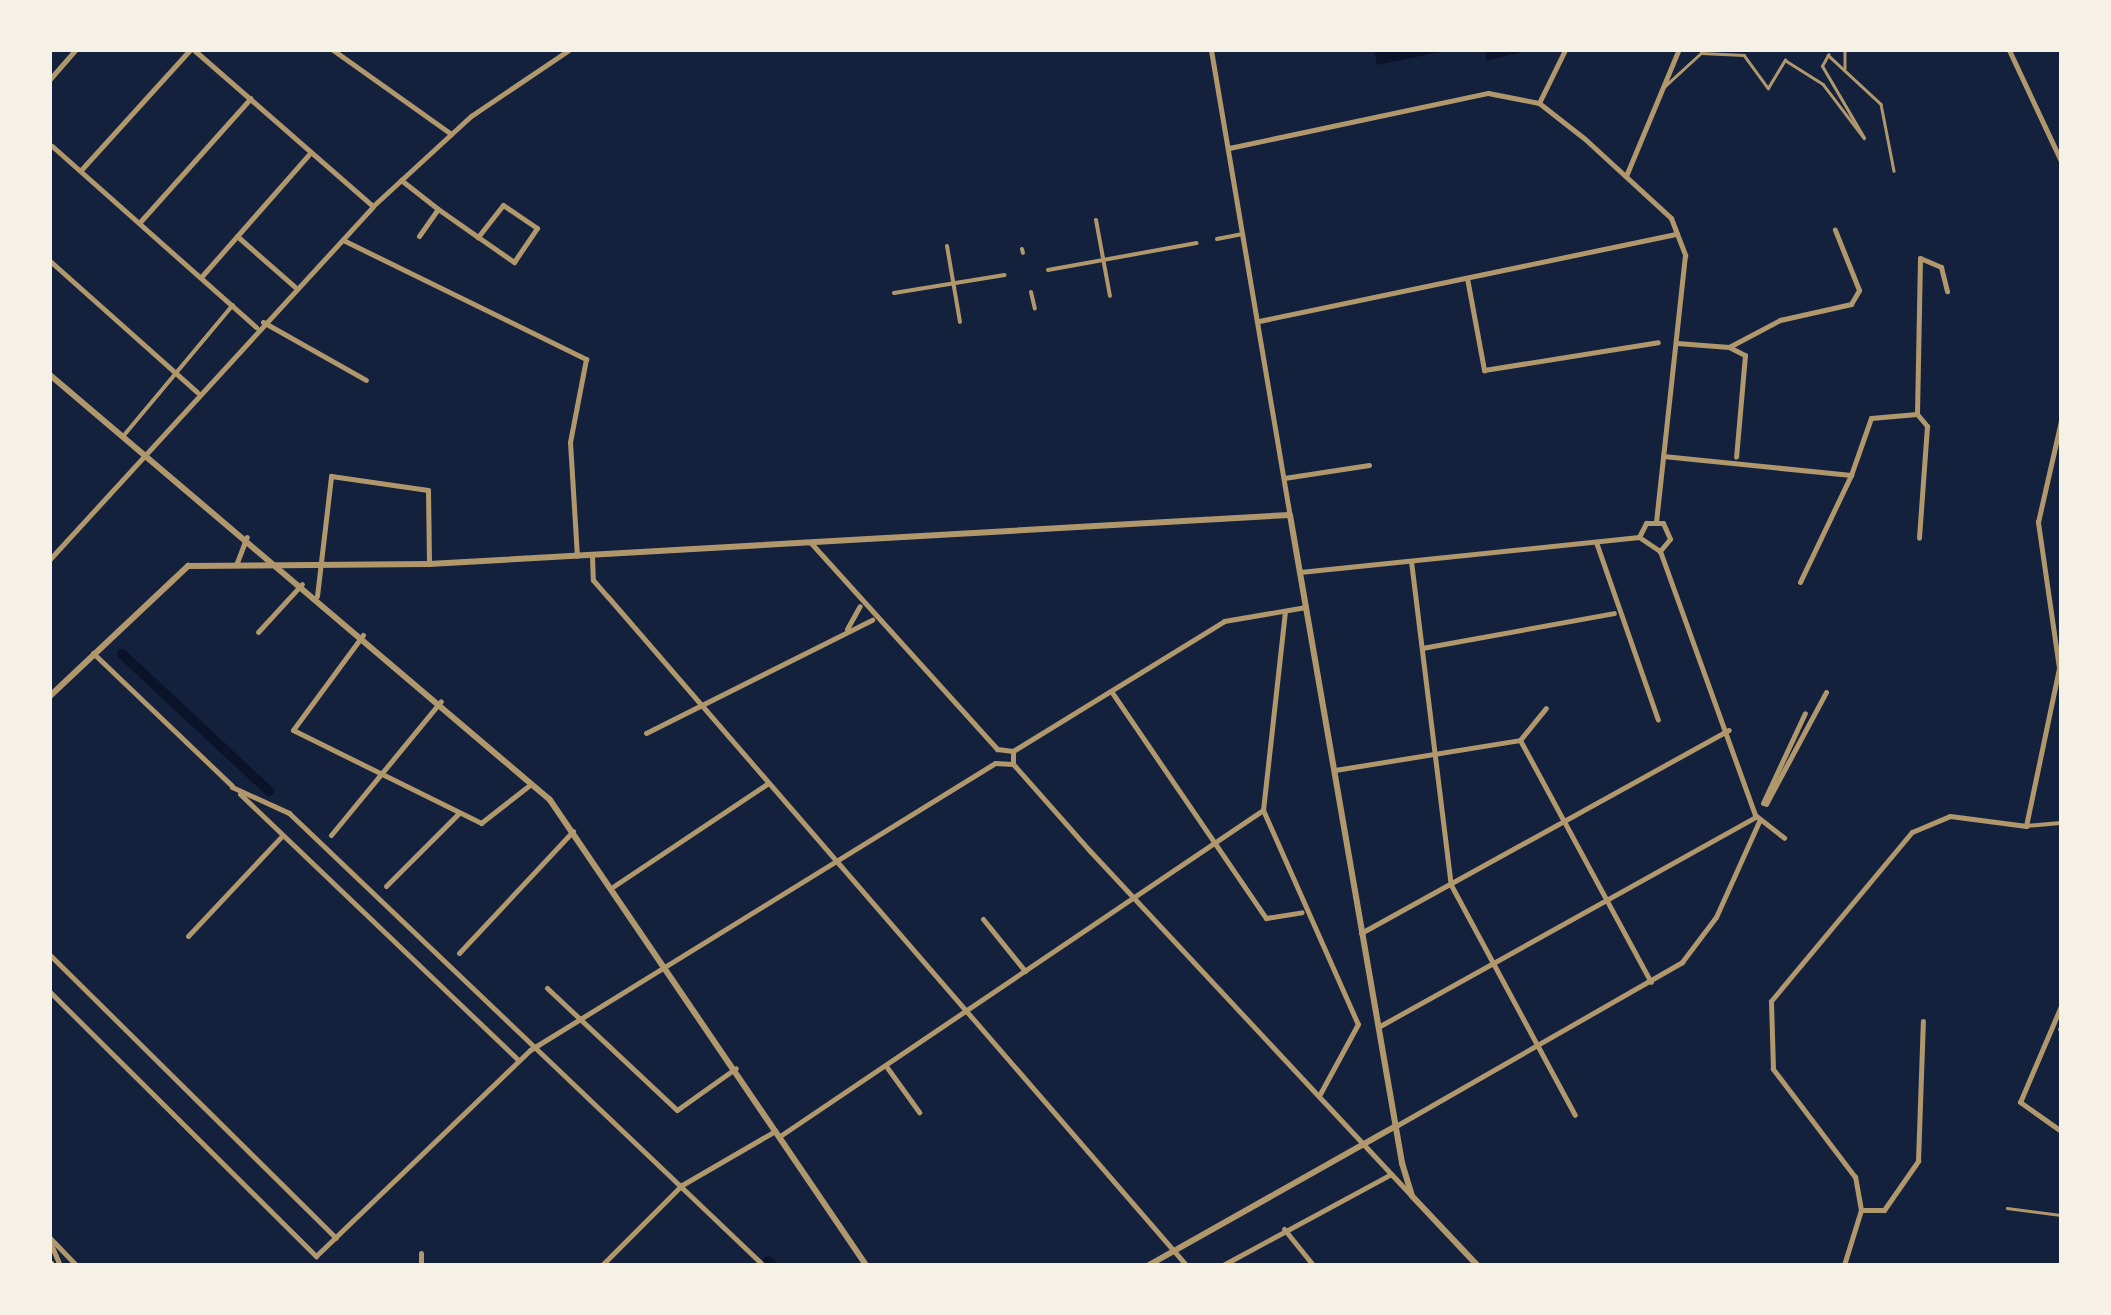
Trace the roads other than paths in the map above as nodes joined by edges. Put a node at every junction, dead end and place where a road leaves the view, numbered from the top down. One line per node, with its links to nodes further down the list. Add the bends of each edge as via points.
1 (75, 50): 11 (street)
2 (192, 50): 13 (street); 20 (street)
3 (333, 50): 15 (street)
4 (569, 50): 15 (street)
5 (1211, 50): 17 (street)
6 (1565, 50): 14 (street)
7 (1845, 50): 10 (lane)
8 (2009, 50): 19 (street, via 2027,106)
9 (1678, 51): 12 (street)
10 (1845, 71): 12 (lane, via 1821,58 1864,138 1823,84 1785,60 1768,88 1744,56 1701,53); 21 (lane, via 1881,104)
11 (50, 79)
12 (1658, 92): 22 (street)
13 (251, 98): 18 (street); 27 (street)
14 (1538, 103): 17 (street, via 1488,92); 22 (street)
15 (451, 134): 23 (street)
16 (50, 146): 20 (street)
17 (1229, 148): 29 (street)
18 (311, 152): 24 (street); 31 (street)
19 (2061, 162)
20 (81, 170): 27 (street)
21 (1894, 172)
22 (1626, 176): 30 (street)
23 (401, 180): 24 (street); 25 (street)
24 (372, 206): 35 (street)
25 (438, 209): 32 (street); 33 (street)
26 (1096, 220): 38 (street)
27 (140, 222): 42 (street)
28 (1835, 230): 58 (street, via 1859,298 1824,315 1780,320)
29 (1243, 234): 34 (street); 52 (street)
30 (1678, 234): 43 (street); 57 (street, via 1685,255)
31 (236, 236): 42 (street); 45 (street)
32 (419, 236)
33 (478, 237): 33 (street, via 514,262 536,228 503,205)
34 (1217, 239)
35 (343, 240): 45 (street); 80 (street, via 586,359 570,442)
36 (1197, 243): 38 (street)
37 (948, 246): 44 (street)
38 (1104, 261): 40 (street); 49 (street)
39 (50, 262): 59 (street)
40 (1048, 270)
41 (1006, 275): 44 (street)
42 (202, 276): 50 (street)
43 (1467, 278): 52 (street); 56 (street, via 1484,370)
44 (953, 284): 48 (street); 54 (street)
45 (296, 288): 53 (street)
46 (1947, 291): 63 (street, via 1941,267 1920,258)
47 (1031, 292): 51 (street)
48 (894, 293)
49 (1110, 296)
50 (233, 305): 55 (street); 59 (street)
51 (1034, 310)
52 (1259, 321): 71 (street)
53 (264, 322): 55 (street); 61 (street)
54 (960, 322)
55 (256, 327): 62 (street)
56 (1658, 342)
57 (1675, 342): 58 (street); 67 (street)
58 (1729, 347): 68 (street, via 1745,355)
59 (176, 373): 62 (street); 65 (street)
60 (50, 376): 65 (street)
61 (366, 380)
62 (198, 393): 66 (street)
63 (1917, 414): 70 (street, via 1871,418); 76 (street, via 1927,426)
64 (2061, 421): 131 (street, via 2038,537 2058,668)
65 (125, 434): 66 (street)
66 (146, 453): 74 (street); 82 (street)
67 (1663, 456): 70 (street); 73 (street)
68 (1736, 457)
69 (1369, 465): 71 (street)
70 (1850, 475): 89 (street)
71 (1284, 478): 72 (street)
72 (1290, 516): 78 (street); 88 (street)
73 (1656, 520): 75 (street); 79 (street, via 1670,536)
74 (247, 537): 85 (street); 87 (street)
75 (1638, 537): 77 (street); 79 (street)
76 (1919, 538)
77 (1596, 542): 83 (street); 95 (street)
78 (811, 544): 81 (street); 92 (street)
79 (1660, 551): 110 (street)
80 (578, 556): 81 (street); 84 (street)
81 (592, 556): 106 (street, via 593,580)
82 (50, 558)
83 (1411, 561): 88 (street); 100 (street)
84 (429, 564): 86 (street); 86 (street, via 428,490 331,476)
85 (234, 566): 87 (street); 101 (street, via 176,572)
86 (323, 568): 87 (street); 91 (street)
87 (286, 570): 90 (street)
88 (1300, 572): 93 (street)
89 (1800, 582)
90 (302, 584): 91 (street); 97 (street)
91 (317, 596): 99 (street)
92 (860, 606): 96 (street); 98 (street)
93 (1306, 607): 94 (street); 118 (street)
94 (1286, 611): 102 (street, via 1224,621); 125 (street)
95 (1614, 613): 100 (street); 109 (street)
96 (873, 620): 98 (street); 113 (street)
97 (258, 632)
98 (845, 632): 106 (street)
99 (363, 636): 105 (street); 119 (street, via 293,730)
100 (1422, 648): 115 (street)
101 (93, 653): 104 (street); 122 (street)
102 (1110, 692): 114 (street); 136 (street)
103 (1826, 692): 124 (street)
104 (50, 696)
105 (441, 700): 119 (street); 120 (street)
106 (701, 706): 111 (street); 121 (street)
107 (1546, 708): 112 (street)
108 (1806, 713): 124 (street)
109 (1658, 720)
110 (1730, 730): 124 (street); 129 (street)
111 (646, 732)
112 (1520, 740): 115 (street); 129 (street)
113 (998, 749): 114 (street); 116 (street)
114 (1013, 751): 117 (street)
115 (1434, 753): 118 (street); 138 (street)
116 (995, 763): 117 (street); 137 (street)
117 (1013, 764): 141 (street)
118 (1334, 770): 145 (street)
119 (379, 773): 126 (street); 133 (street)
120 (533, 782): 126 (street, via 488,824); 132 (street)
121 (768, 784): 137 (street); 140 (street)
122 (232, 787): 123 (street); 127 (street)
123 (271, 804): 127 (street); 161 (street)
124 (1762, 804): 128 (street); 128 (street)
125 (1263, 810): 136 (street); 143 (street, via 1293,862)
126 (458, 814): 139 (street)
127 (264, 817): 134 (street)
128 (1760, 818): 135 (street); 142 (street); 152 (street, via 1716,917 1690,955)
129 (1564, 822): 138 (street); 142 (street)
130 (2061, 823): 131 (street)
131 (2026, 826): 176 (street, via 1950,816 1912,832 1850,916 1773,996 1765,1030 1774,1069 1837,1144)
132 (574, 830): 140 (street); 147 (street)
133 (331, 835)
134 (282, 836): 146 (street); 162 (street)
135 (1784, 838)
136 (1213, 842): 141 (street); 143 (street, via 1266,918)
137 (836, 864): 150 (street); 156 (street)
138 (1451, 884): 145 (street); 149 (street)
139 (386, 886)
140 (614, 886): 150 (street)
141 (1132, 898): 151 (street); 165 (street)
142 (1607, 900): 149 (street); 152 (street)
143 (1302, 912): 165 (street, via 1358,1024)
144 (984, 919): 151 (street)
145 (1361, 933): 159 (street)
146 (188, 936)
147 (459, 953)
148 (50, 955): 179 (street)
149 (1494, 962): 159 (street); 160 (street)
150 (667, 966): 158 (street); 164 (street)
151 (1025, 971): 156 (street)
152 (1652, 982): 160 (street)
153 (548, 988): 158 (street)
154 (50, 992): 183 (street)
155 (2061, 1006): 169 (street, via 2020,1102)
156 (966, 1012): 163 (street); 181 (street)
157 (1923, 1020): 176 (street, via 1918,1161 1884,1210)
158 (582, 1022): 161 (street); 164 (street, via 677,1110)
159 (1380, 1026): 168 (street)
160 (1540, 1046): 167 (street); 168 (street)
161 (536, 1047): 162 (street); 173 (street)
162 (518, 1060): 179 (street)
163 (886, 1066): 166 (street); 170 (street)
164 (736, 1068): 170 (street)
165 (1319, 1095): 171 (street)
166 (919, 1112)
167 (1575, 1115)
168 (1396, 1126): 171 (street); 174 (street)
169 (2061, 1131)
170 (778, 1133): 173 (street); 190 (street)
171 (1362, 1144): 172 (street); 181 (street)
172 (1391, 1174): 174 (street); 178 (street)
173 (682, 1185): 188 (street); 189 (street)
174 (1412, 1196): 195 (street)
175 (2007, 1208): 177 (lane)
176 (1861, 1210): 196 (street)
177 (2061, 1215)
178 (1284, 1230): 193 (street); 194 (street)
179 (336, 1238): 183 (street)
180 (50, 1240): 184 (street); 185 (street)
181 (1171, 1252): 191 (street); 192 (street)
182 (421, 1253): 187 (street)
183 (316, 1256): 186 (street)
184 (60, 1265)
185 (76, 1265)
186 (317, 1265)
187 (422, 1265)
188 (602, 1265)
189 (762, 1265)
190 (866, 1265)
191 (1149, 1265)
192 (1186, 1265)
193 (1222, 1265)
194 (1313, 1265)
195 (1478, 1265)
196 (1844, 1265)

